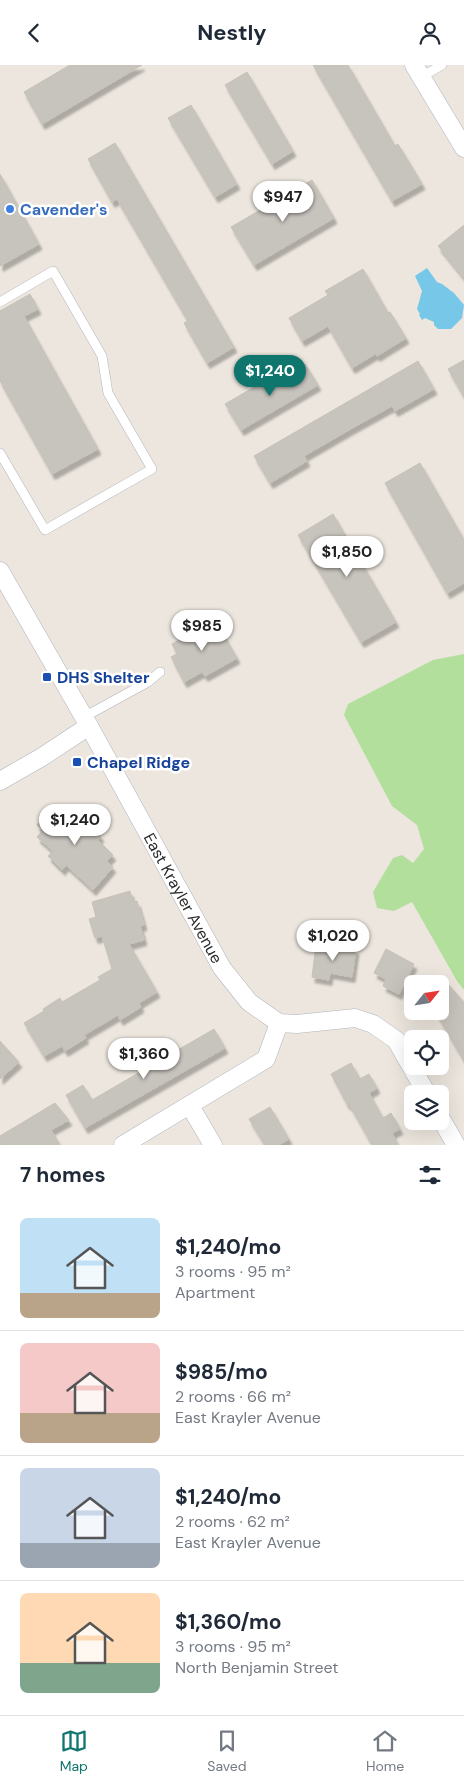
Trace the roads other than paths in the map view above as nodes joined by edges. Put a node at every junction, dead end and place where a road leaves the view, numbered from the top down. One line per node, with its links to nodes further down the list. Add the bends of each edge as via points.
1 (442, 65): 2 (lane)
2 (418, 71): 3 (street)
3 (464, 148)
4 (0, 302): 5 (lane, via 53,271 102,355 108,393 152,469 45,530)
5 (0, 453)
6 (0, 571): 8 (street, East Krayler Avenue)
7 (160, 672): 8 (lane)
8 (86, 722): 9 (street, via 42,757); 10 (street, East Krayler Avenue, via 222,968 248,1002)
9 (0, 781)
10 (279, 1023): 11 (street, via 355,1018 373,1025 396,1040); 12 (street, via 266,1059)
11 (422, 1085)
12 (190, 1106): 14 (street); 15 (street)
13 (447, 1130): 16 (street)
14 (123, 1145)
15 (213, 1145)
16 (456, 1145)

